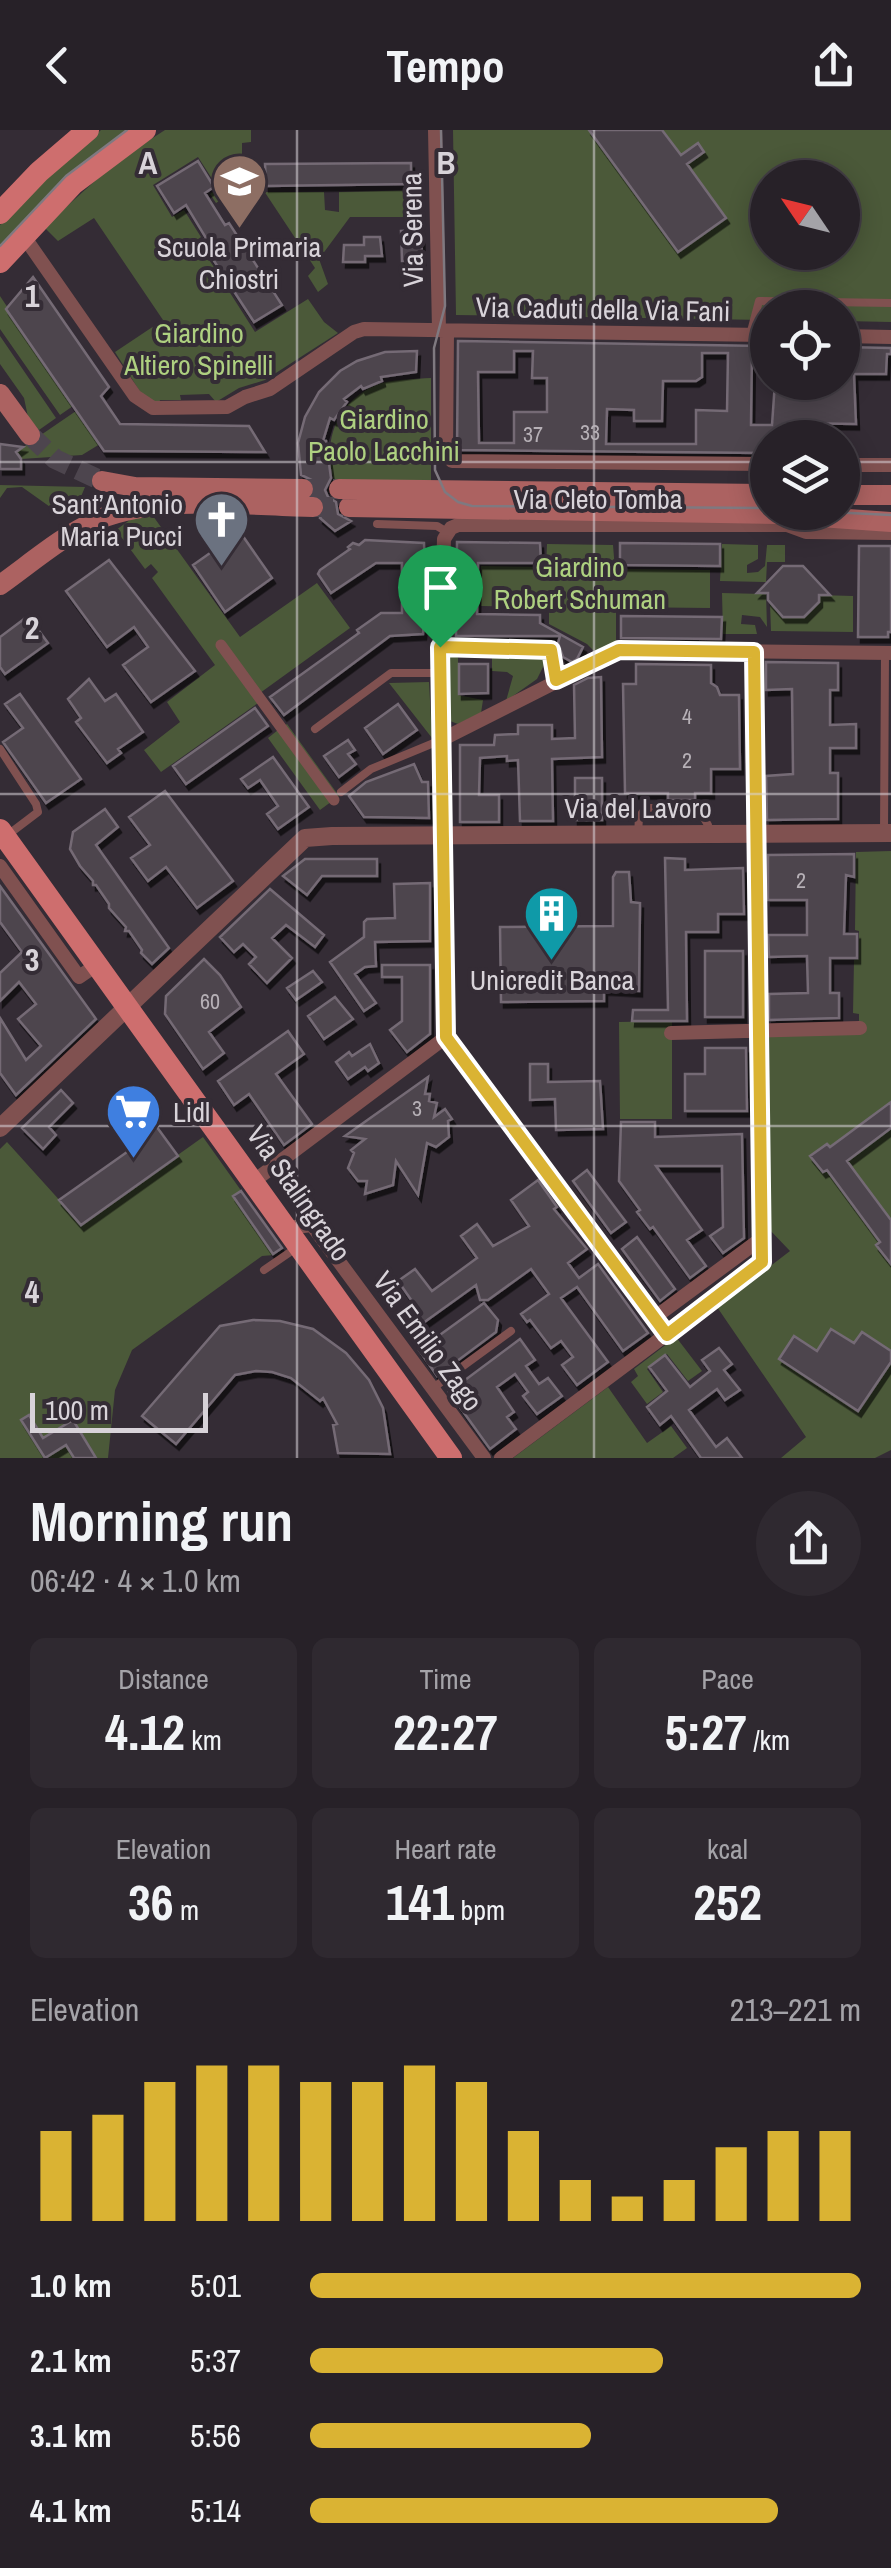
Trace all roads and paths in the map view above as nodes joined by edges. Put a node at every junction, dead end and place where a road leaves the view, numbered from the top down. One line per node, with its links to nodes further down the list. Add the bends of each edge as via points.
1 (88, 130): 4 (main road)
2 (145, 130): 5 (main road, via 74,184)
3 (435, 130): 9 (street, Via Serena)
4 (0, 213)
5 (23, 235): 6 (main road); 9 (street, Via Caduti della Via Fani, via 136,396 153,408 227,407 270,389 354,332)
6 (0, 262)
7 (860, 303): 8 (lane)
8 (891, 303)
9 (443, 331): 10 (street, Via Caduti della Via Fani); 16 (street, Via Serena, via 450,460)
10 (750, 335)
11 (860, 336): 12 (street)
12 (891, 337)
13 (0, 384): 14 (main road)
14 (6, 403): 15 (main road)
15 (30, 435)
16 (582, 464): 17 (street); 26 (street)
17 (750, 464)
18 (860, 465): 19 (street)
19 (891, 466)
20 (102, 481): 31 (main road, via 308,498 116,513 74,532)
21 (340, 490): 22 (main road)
22 (386, 490): 26 (main road); 26 (main road, via 349,508)
23 (860, 494): 24 (main road)
24 (891, 495)
25 (750, 496): 26 (main road)
26 (584, 510): 27 (main road); 29 (street, Via Cleto Tomba, via 458,525); 30 (street, Via Cleto Tomba, via 614,523)
27 (891, 522)
28 (377, 524): 29 (lane)
29 (447, 532): 33 (street)
30 (891, 533)
31 (0, 585)
32 (221, 645): 41 (street)
33 (440, 647): 36 (street); 37 (street, via 551,650)
34 (754, 652): 35 (street); 37 (street, via 619,650); 44 (street)
35 (888, 654): 45 (lane)
36 (440, 673): 38 (lane, via 391,673); 39 (street)
37 (556, 680): 39 (street)
38 (315, 729)
39 (441, 740): 41 (lane, via 372,769); 47 (street)
40 (0, 749): 42 (lane, via 38,812)
41 (337, 796)
42 (2, 834): 49 (main road, Via Stalingrado)
43 (707, 834): 44 (street, Via del Lavoro); 46 (street, Via del Lavoro); 46 (lane, via 698,808 662,807 646,808)
44 (758, 834): 45 (street, Via del Lavoro); 52 (street)
45 (888, 834)
46 (638, 835): 47 (street, Via del Lavoro)
47 (445, 837): 50 (street, Via del Lavoro, via 305,838); 54 (street)
48 (0, 866): 49 (street, via 79,977)
49 (98, 964): 50 (main road, Via Stalingrado)
50 (128, 1006): 55 (street, Via del Lavoro); 56 (main road, Via Stalingrado)
51 (860, 1028): 52 (street)
52 (758, 1031): 53 (street); 58 (street)
53 (672, 1033)
54 (446, 1037): 56 (street); 60 (street)
55 (0, 1128)
56 (254, 1181): 57 (main road, Via Stalingrado)
57 (297, 1233): 59 (lane); 63 (street, Via Emilio Zago, via 312,1225); 64 (main road, Via Stalingrado)
58 (762, 1238): 60 (street); 62 (street, via 762,1262)
59 (264, 1270)
60 (654, 1318): 62 (street)
61 (511, 1330): 63 (lane)
62 (667, 1335): 66 (street)
63 (432, 1388): 65 (street, Via Emilio Zago)
64 (451, 1458)
65 (484, 1458)
66 (501, 1458)

